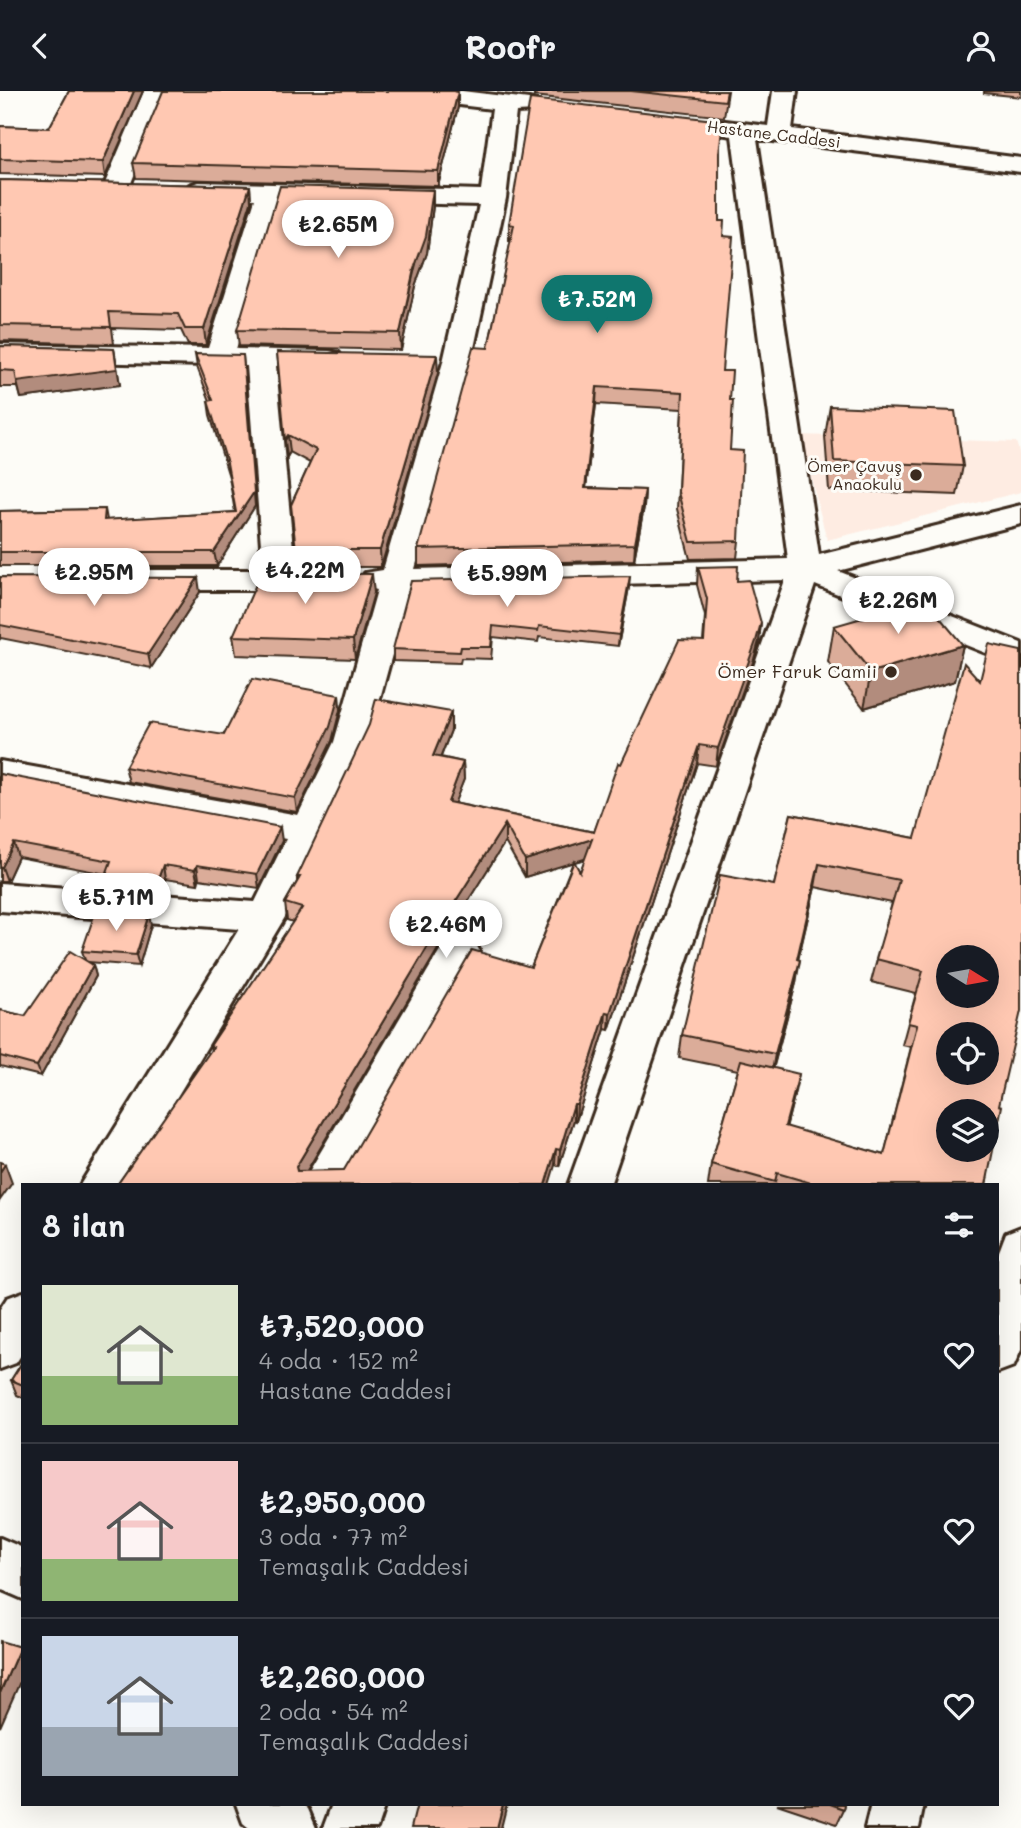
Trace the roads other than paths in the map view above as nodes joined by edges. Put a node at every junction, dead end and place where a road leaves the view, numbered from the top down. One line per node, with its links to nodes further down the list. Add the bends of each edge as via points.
1 (156, 91): 11 (street)
2 (402, 91): 4 (street)
3 (785, 91): 8 (street)
4 (505, 103): 5 (street); 15 (street)
5 (558, 109)
6 (690, 124): 7 (street, Hastane Caddesi)
7 (743, 129): 8 (street, Hastane Caddesi); 21 (street)
8 (779, 133): 9 (street, Hastane Caddesi)
9 (1021, 165)
10 (90, 188): 11 (street)
11 (116, 188): 12 (street)
12 (144, 189)
13 (172, 190): 14 (street)
14 (270, 192): 15 (street); 17 (street)
15 (493, 198): 24 (street, via 444,362)
16 (0, 352): 17 (street)
17 (219, 357): 18 (street)
18 (261, 358): 19 (street); 23 (street)
19 (352, 360)
20 (1021, 515): 21 (street)
21 (805, 569): 24 (street); 25 (street); 33 (street)
22 (112, 579): 23 (street)
23 (280, 580): 24 (street)
24 (398, 580): 27 (street, via 351,742)
25 (1021, 656)
26 (0, 773): 27 (street)
27 (308, 831): 29 (street)
28 (0, 897): 29 (street)
29 (266, 917): 31 (street)
30 (460, 950): 32 (street)
31 (102, 1183)
32 (323, 1183)
33 (590, 1183)
34 (1021, 1246): 36 (street)
35 (21, 1316): 37 (street)
36 (999, 1339)
37 (0, 1349)
38 (0, 1562): 39 (street)
39 (21, 1574)
40 (264, 1806): 43 (street)
41 (358, 1806): 44 (street)
42 (898, 1806): 45 (street)
43 (289, 1828)
44 (350, 1828)
45 (892, 1828)

